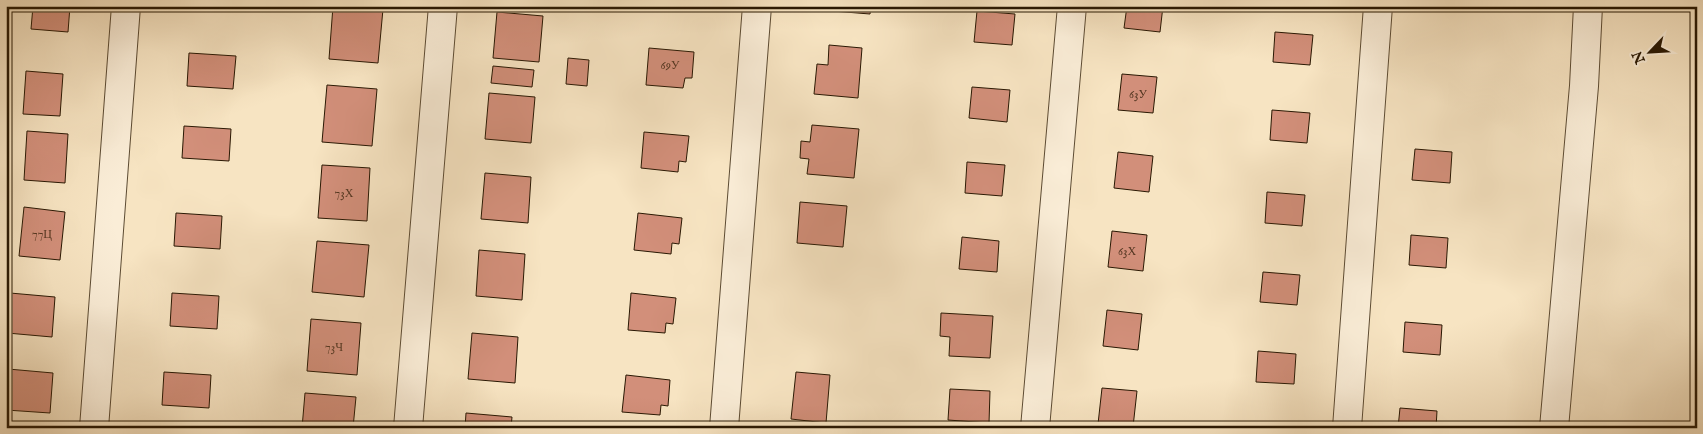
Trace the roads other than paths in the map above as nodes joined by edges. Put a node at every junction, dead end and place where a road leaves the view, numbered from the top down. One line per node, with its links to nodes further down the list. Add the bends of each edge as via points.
1 (126, 6): 7 (street)
2 (443, 6): 8 (street)
3 (757, 6): 9 (street)
4 (1072, 6): 10 (street)
5 (1378, 6): 11 (street)
6 (1588, 6): 12 (street)
7 (94, 428)
8 (408, 428)
9 (724, 428)
10 (1035, 428)
11 (1347, 428)
12 (1554, 428)

